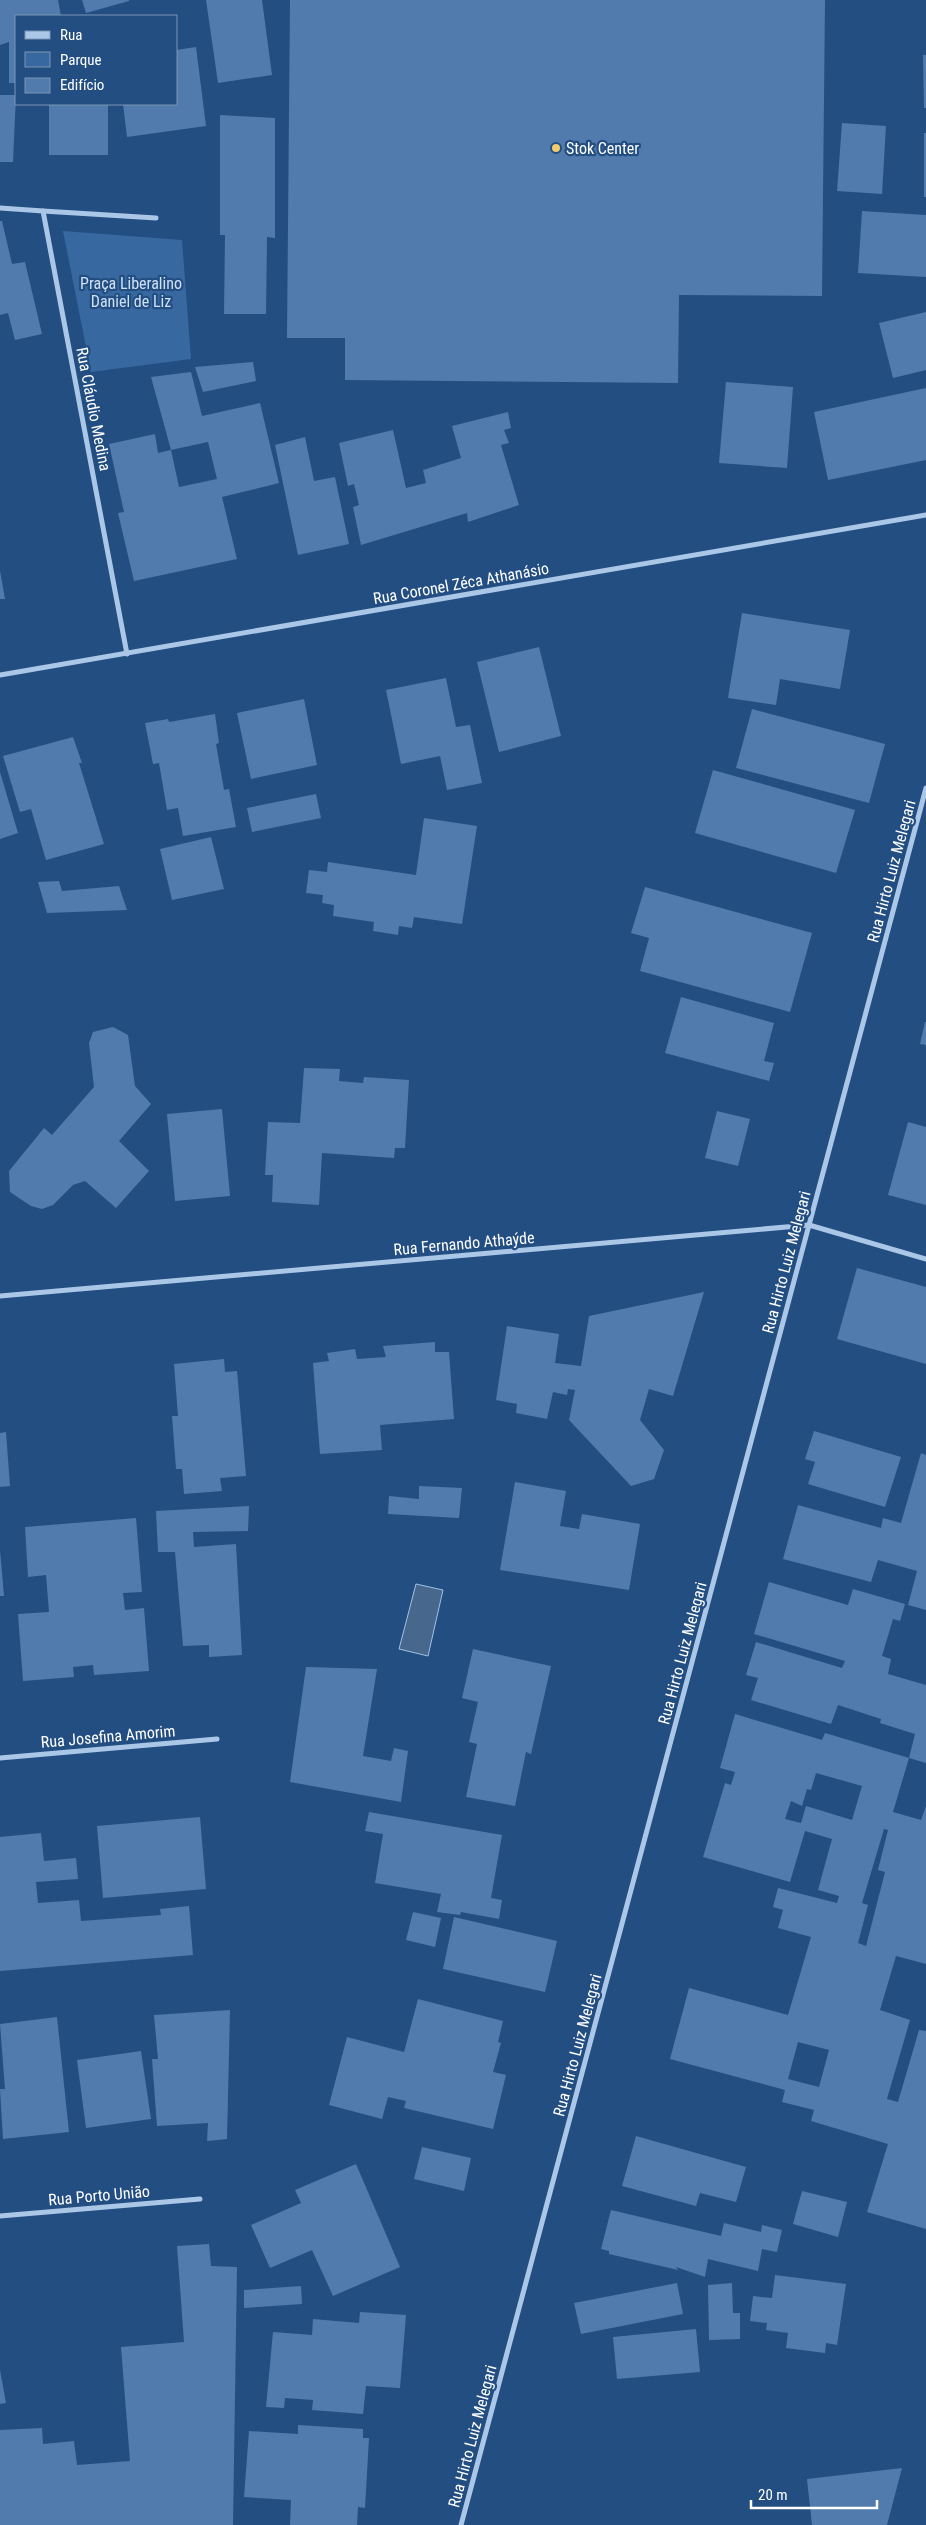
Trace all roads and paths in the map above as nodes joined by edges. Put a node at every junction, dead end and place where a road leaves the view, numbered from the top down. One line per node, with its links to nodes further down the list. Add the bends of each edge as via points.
1 (0, 208): 2 (street)
2 (43, 211): 3 (street); 5 (street, Rua Cláudio Medina)
3 (156, 218)
4 (926, 515): 5 (street, Rua Coronel Zéca Athanásio)
5 (127, 654): 6 (street, Rua Coronel Zéca Athanásio)
6 (0, 675)
7 (926, 788): 8 (street, Rua Hirto Luiz Melegari)
8 (809, 1225): 9 (street, Rua Fernando Athaýde); 10 (street, Rua Fernando Athaýde); 15 (street, Rua Hirto Luiz Melegari)
9 (926, 1259)
10 (0, 1296)
11 (217, 1739): 12 (street, Rua Josefina Amorim)
12 (0, 1758)
13 (200, 2199): 14 (street, Rua Porto União)
14 (0, 2216)
15 (461, 2525)

